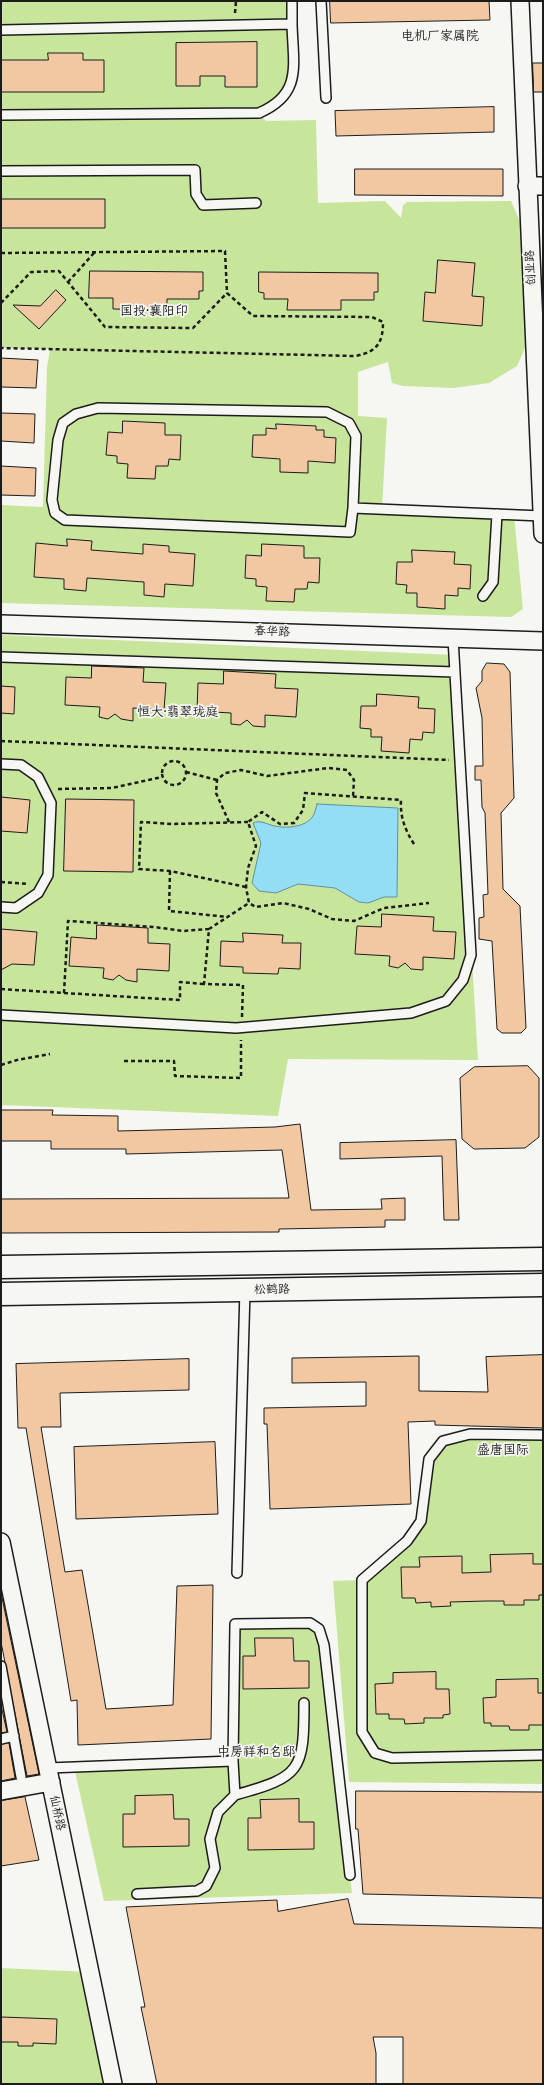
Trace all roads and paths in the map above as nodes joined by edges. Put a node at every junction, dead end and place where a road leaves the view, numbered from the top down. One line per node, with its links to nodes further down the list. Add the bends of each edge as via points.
1 (292, 1): 4 (lane)
2 (322, 1): 6 (lane)
3 (520, 1): 9 (street, 创业路)
4 (292, 24): 5 (lane); 7 (lane, via 293,74 288,92 274,106 259,113)
5 (1, 30)
6 (326, 98)
7 (1, 115)
8 (1, 171): 10 (lane, via 195,170 196,194 203,205)
9 (535, 186): 16 (street, 创业路)
10 (256, 203)
11 (94, 252): 12 (path); 13 (path); 14 (path, via 225,251)
12 (1, 254)
13 (68, 282): 14 (path, via 105,327 193,328); 15 (path, via 59,271 31,272)
14 (227, 293): 17 (path, via 253,316 372,317 383,322 383,336 376,348 355,356)
15 (1, 303)
16 (538, 318): 20 (street, 创业路)
17 (1, 348)
18 (353, 508): 18 (lane, via 356,436 349,422 327,412 98,408 76,414 63,423 58,440 52,500 55,513 66,520 350,532); 19 (lane)
19 (497, 514): 20 (lane); 22 (lane, via 493,582)
20 (542, 516): 21 (street, 创业路)
21 (543, 534)
22 (484, 596)
23 (1, 624): 24 (street, 春华路)
24 (453, 638): 25 (street, 春华路); 27 (lane)
25 (543, 641)
26 (1, 657): 27 (lane)
27 (455, 672): 29 (lane)
28 (1, 741): 29 (path)
29 (459, 760): 52 (lane, via 472,955 463,980 446,1001 411,1013)
30 (1, 764): 34 (lane, via 21,766 38,777)
31 (186, 772): 32 (path, via 184,780 174,785 166,783); 32 (path, via 179,762 171,761 164,765); 33 (path)
32 (162, 777): 34 (path, via 112,788)
33 (217, 780): 35 (path, via 225,773 241,770 267,776 328,768 347,770 354,780); 36 (path, via 216,793)
34 (44, 789): 41 (lane, via 51,803 48,875)
35 (353, 796): 37 (path, via 305,794 303,810 294,823 280,824 262,812); 38 (path, via 401,800 400,812 406,832)
36 (229, 822): 37 (path); 39 (path, via 141,822 138,869)
37 (248, 822): 42 (path, via 256,846 248,868)
38 (414, 844)
39 (170, 871): 42 (path); 46 (path, via 169,911)
40 (1, 882): 41 (path)
41 (44, 884): 45 (lane, via 38,894 16,908)
42 (246, 887): 43 (path)
43 (249, 903): 44 (path, via 256,907 283,903 309,909 332,920 354,921 384,908); 46 (path)
44 (429, 903)
45 (1, 908)
46 (229, 917): 47 (path)
47 (209, 930): 48 (path); 50 (path, via 183,931 68,921)
48 (204, 984): 50 (path, via 180,982 180,1000); 52 (path, via 243,985)
49 (1, 989): 50 (path)
50 (64, 993)
51 (1, 1015): 52 (lane)
52 (242, 1028): 54 (path, via 241,1078 175,1076 174,1061)
53 (50, 1054): 55 (path)
54 (124, 1061)
55 (1, 1065)
56 (543, 1259): 57 (main road)
57 (1, 1268)
58 (543, 1285): 59 (main road, 松鹤路)
59 (245, 1290): 60 (main road, 松鹤路); 63 (lane)
60 (1, 1294)
61 (543, 1435): 69 (lane, via 470,1434 442,1441 429,1459 421,1521 407,1542 362,1580 362,1732 375,1753 392,1758)
62 (1, 1542): 71 (street, 仙桥路)
63 (237, 1572)
64 (1, 1666): 65 (lane)
65 (2, 1682): 67 (lane)
66 (304, 1703): 74 (lane, via 304,1741 298,1763 286,1777)
67 (14, 1736): 68 (lane); 72 (lane)
68 (1, 1739)
69 (543, 1755)
70 (233, 1761): 71 (lane); 74 (lane); 75 (lane, via 235,1624 310,1623 319,1629 324,1645)
71 (49, 1775): 73 (street); 77 (street, 仙桥路)
72 (21, 1777)
73 (1, 1791)
74 (235, 1795): 76 (lane, via 218,1812 210,1839 215,1868 206,1886 197,1891)
75 (350, 1875)
76 (137, 1894)
77 (113, 2084)

